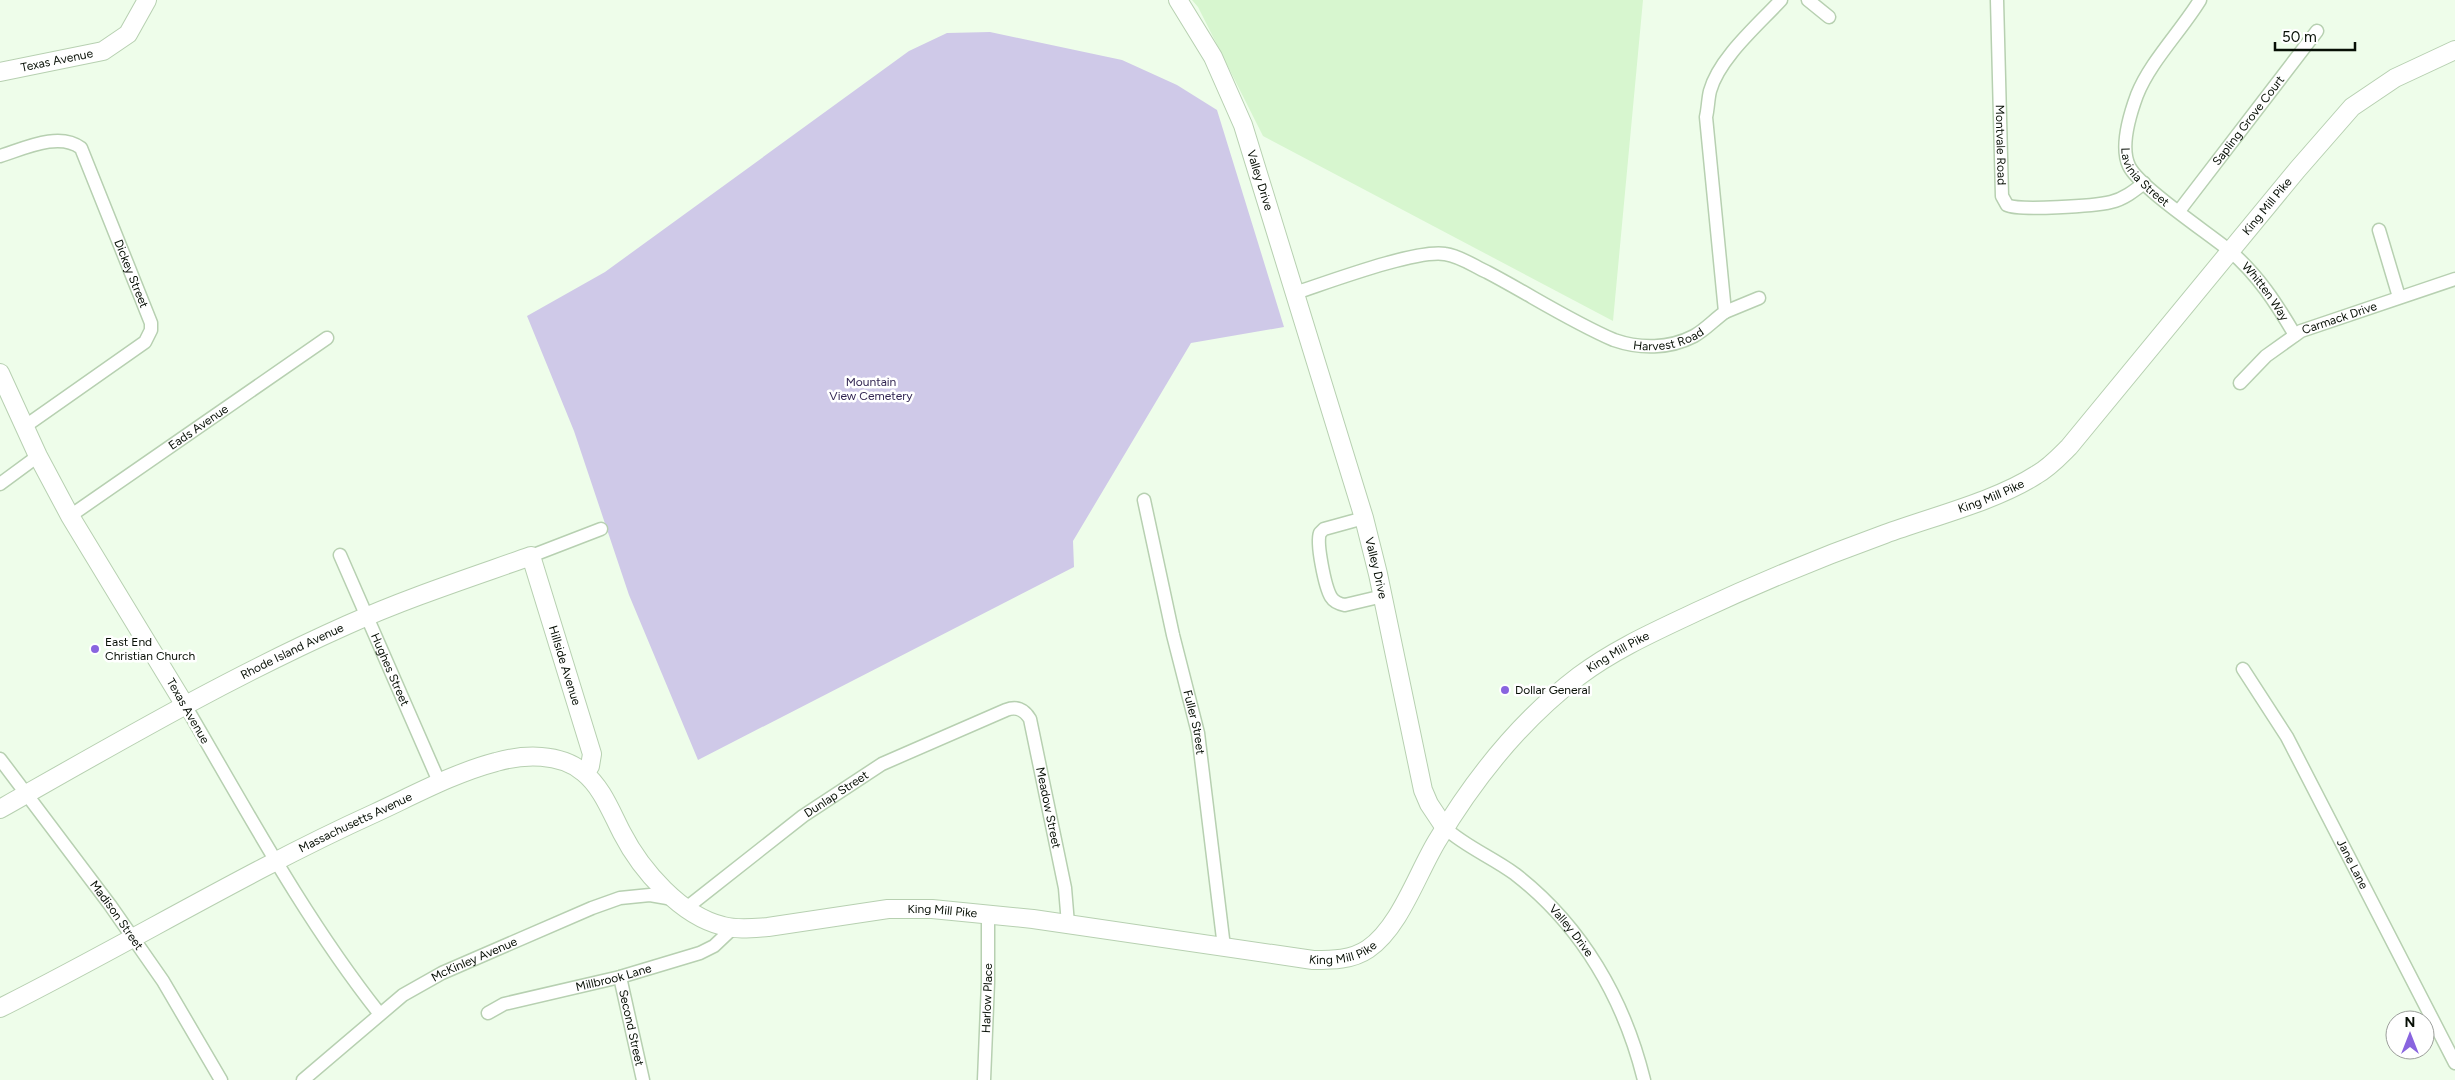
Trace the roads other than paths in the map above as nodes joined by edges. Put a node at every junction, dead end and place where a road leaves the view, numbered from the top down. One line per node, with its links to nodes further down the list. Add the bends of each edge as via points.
1 (147, 0): 10 (main road, Texas Avenue, via 128,34 103,51)
2 (1178, 0): 17 (main road, Valley Drive, via 1213,57 1242,125)
3 (1781, 0): 20 (street, via 1731,55 1710,90 1706,117)
4 (1808, 0): 7 (street)
5 (1997, 0): 12 (street, Montvale Road, via 2002,196 2007,205 2022,208 2110,202 2125,197)
6 (2200, 0): 12 (street, Lavinia Street, via 2148,74 2134,105 2126,157 2136,176)
7 (1829, 17)
8 (2317, 31): 13 (street, Sapling Grove Court)
9 (2455, 50): 15 (main road, King Mill Pike, via 2395,78 2352,107)
10 (0, 72)
11 (0, 156): 25 (street, Dickey Street, via 63,140 81,148 151,323 145,342)
12 (2144, 183): 13 (street, Lavinia Street)
13 (2179, 211): 15 (street, Lavinia Street)
14 (2379, 230): 18 (street)
15 (2230, 252): 21 (street, Whitten Way, via 2262,282); 44 (main road, King Mill Pike, via 2069,447 2039,474 1987,498 1810,562 1620,649 1589,668 1533,716 1492,762)
16 (2455, 279): 18 (street, Carmack Drive)
17 (1295, 293): 20 (street, Harvest Road, via 1433,253 1456,256 1602,335 1633,346 1659,346 1694,336); 30 (main road, Valley Drive)
18 (2399, 297): 21 (street, Carmack Drive)
19 (1759, 298): 20 (street, Harvest Road)
20 (1725, 312)
21 (2295, 335): 24 (street, Carmack Drive, via 2266,356)
22 (326, 338): 29 (street, Eads Avenue)
23 (0, 373): 25 (main road, Texas Avenue)
24 (2240, 383)
25 (24, 427): 26 (main road, Texas Avenue)
26 (38, 456): 27 (street); 29 (main road, Texas Avenue)
27 (0, 484)
28 (1144, 500): 51 (street, Fuller Street, via 1198,733)
29 (70, 516): 37 (main road, Texas Avenue)
30 (1364, 518): 34 (main road, Valley Drive); 34 (street, via 1320,533 1318,544 1330,596 1344,605)
31 (601, 529): 33 (street, Rhode Island Avenue)
32 (340, 555): 35 (street, Hughes Street)
33 (531, 556): 35 (main road, Rhode Island Avenue); 40 (main road, Hillside Avenue, via 592,754)
34 (1383, 596): 44 (main road, Valley Drive, via 1423,790)
35 (366, 617): 37 (main road, Rhode Island Avenue, via 289,652); 41 (street, Hughes Street)
36 (2243, 669): 56 (street, Jane Lane, via 2287,737)
37 (186, 707): 42 (main road, Rhode Island Avenue); 45 (street, Texas Avenue)
38 (1006, 710): 46 (street, Dunlap Street, via 882,764); 48 (street, Meadow Street, via 1022,710 1030,719 1065,888)
39 (0, 759): 42 (street, Madison Street)
40 (585, 773): 41 (main road, Massachusetts Avenue, via 554,758 519,758 478,767); 46 (main road, Massachusetts Avenue, via 599,789 622,835 638,858)
41 (440, 784): 45 (main road, Massachusetts Avenue)
42 (27, 794): 43 (main road, Rhode Island Avenue); 50 (street, Madison Street)
43 (0, 809)
44 (1445, 828): 51 (main road, King Mill Pike, via 1391,924 1362,952 1344,959 1313,960); 61 (street, Valley Drive, via 1458,840 1516,875 1568,925 1617,1000 1630,1030)
45 (276, 861): 50 (main road, Massachusetts Avenue); 55 (street, Texas Avenue, via 314,923)
46 (679, 904): 49 (main road, King Mill Pike, via 715,924); 55 (street, McKinley Avenue, via 650,895 634,896 592,908 442,973 411,990)
47 (988, 914): 48 (main road, King Mill Pike); 49 (main road, King Mill Pike, via 888,909 768,927); 60 (street, Harlow Place)
48 (1068, 924): 51 (main road, King Mill Pike)
49 (733, 928): 52 (street, Millbrook Lane, via 718,943 700,953)
50 (133, 939): 53 (main road, Massachusetts Avenue); 57 (street, Madison Street, via 181,1009)
51 (1224, 947)
52 (620, 977): 54 (street, Millbrook Lane, via 504,1004); 59 (street, Second Street)
53 (0, 1008)
54 (488, 1013)
55 (379, 1014): 58 (street, McKinley Avenue)
56 (2455, 1063)
57 (221, 1080)
58 (303, 1080)
59 (643, 1080)
60 (984, 1080)
61 (1644, 1080)

